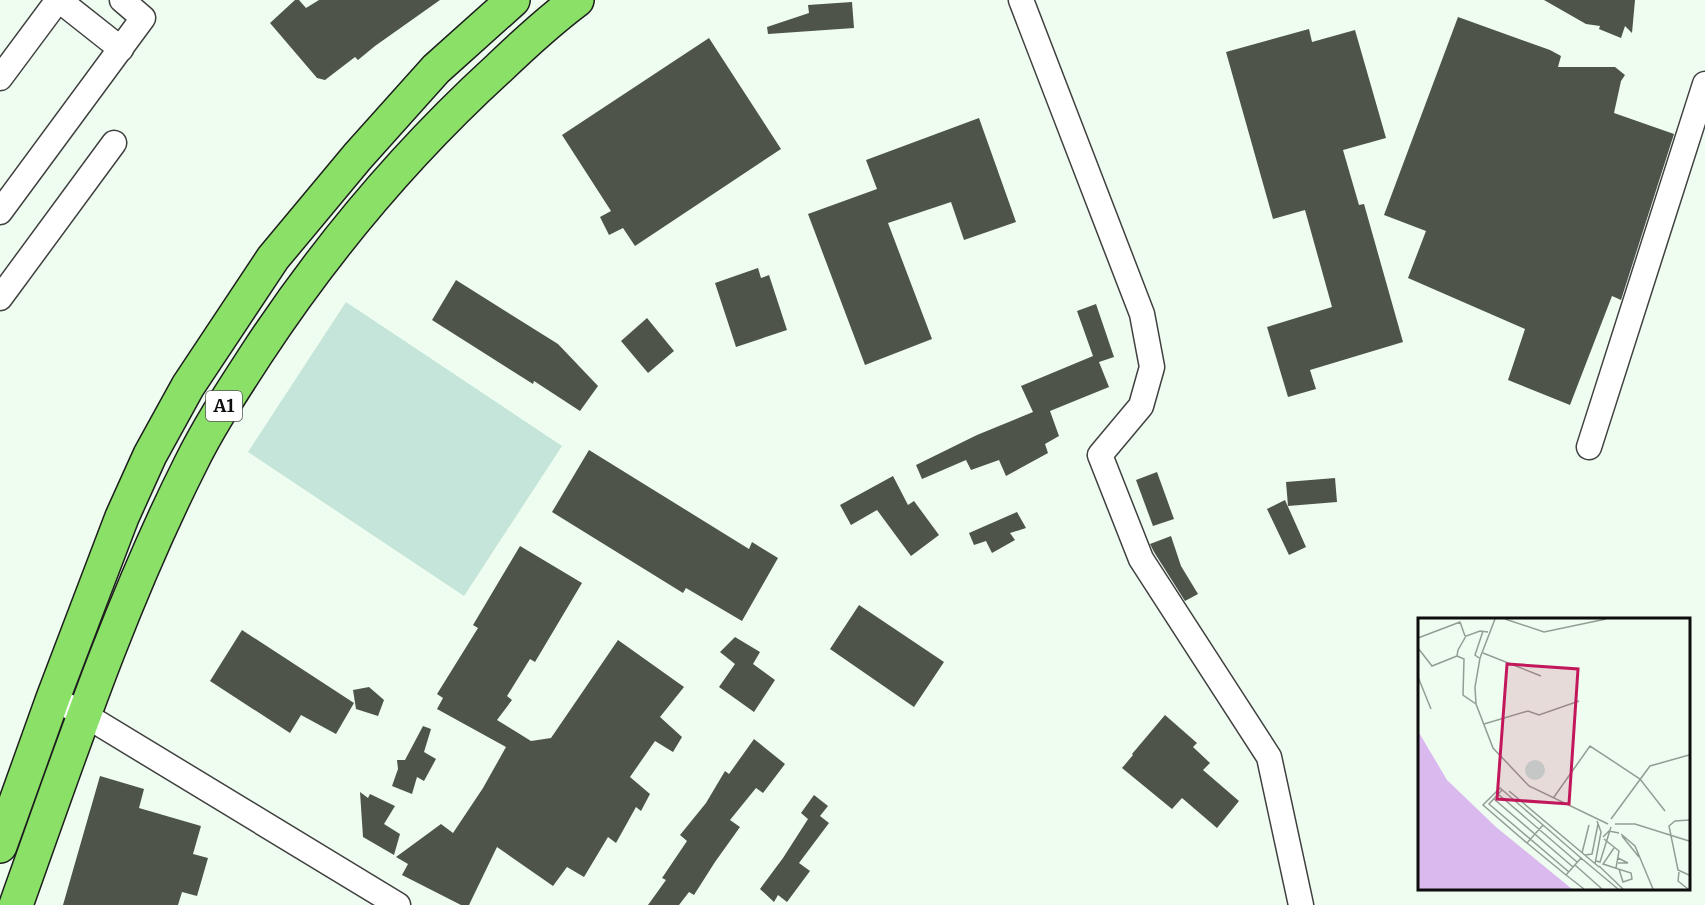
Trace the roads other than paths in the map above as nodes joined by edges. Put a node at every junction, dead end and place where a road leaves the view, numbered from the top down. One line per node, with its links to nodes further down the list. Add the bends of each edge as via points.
1 (59, 0): 6 (lane); 7 (lane)
2 (122, 0): 6 (lane, via 143,18)
3 (513, 0): 13 (highway, A1, via 436,69 352,163 273,258 188,386 122,517)
4 (577, 0): 14 (highway, A1, via 451,112 346,229 285,311 190,463 138,575)
5 (1021, 0): 18 (lane, via 1142,314 1152,367 1141,406 1100,454 1141,559 1269,757)
6 (121, 49): 10 (lane)
7 (0, 78)
8 (1705, 84): 12 (lane)
9 (114, 143): 11 (lane)
10 (0, 213)
11 (0, 298)
12 (1589, 447)
13 (53, 698): 14 (lane); 15 (highway, A1)
14 (85, 715): 16 (highway, A1); 17 (lane)
15 (0, 846)
16 (16, 905)
17 (398, 905)
18 (1301, 905)

